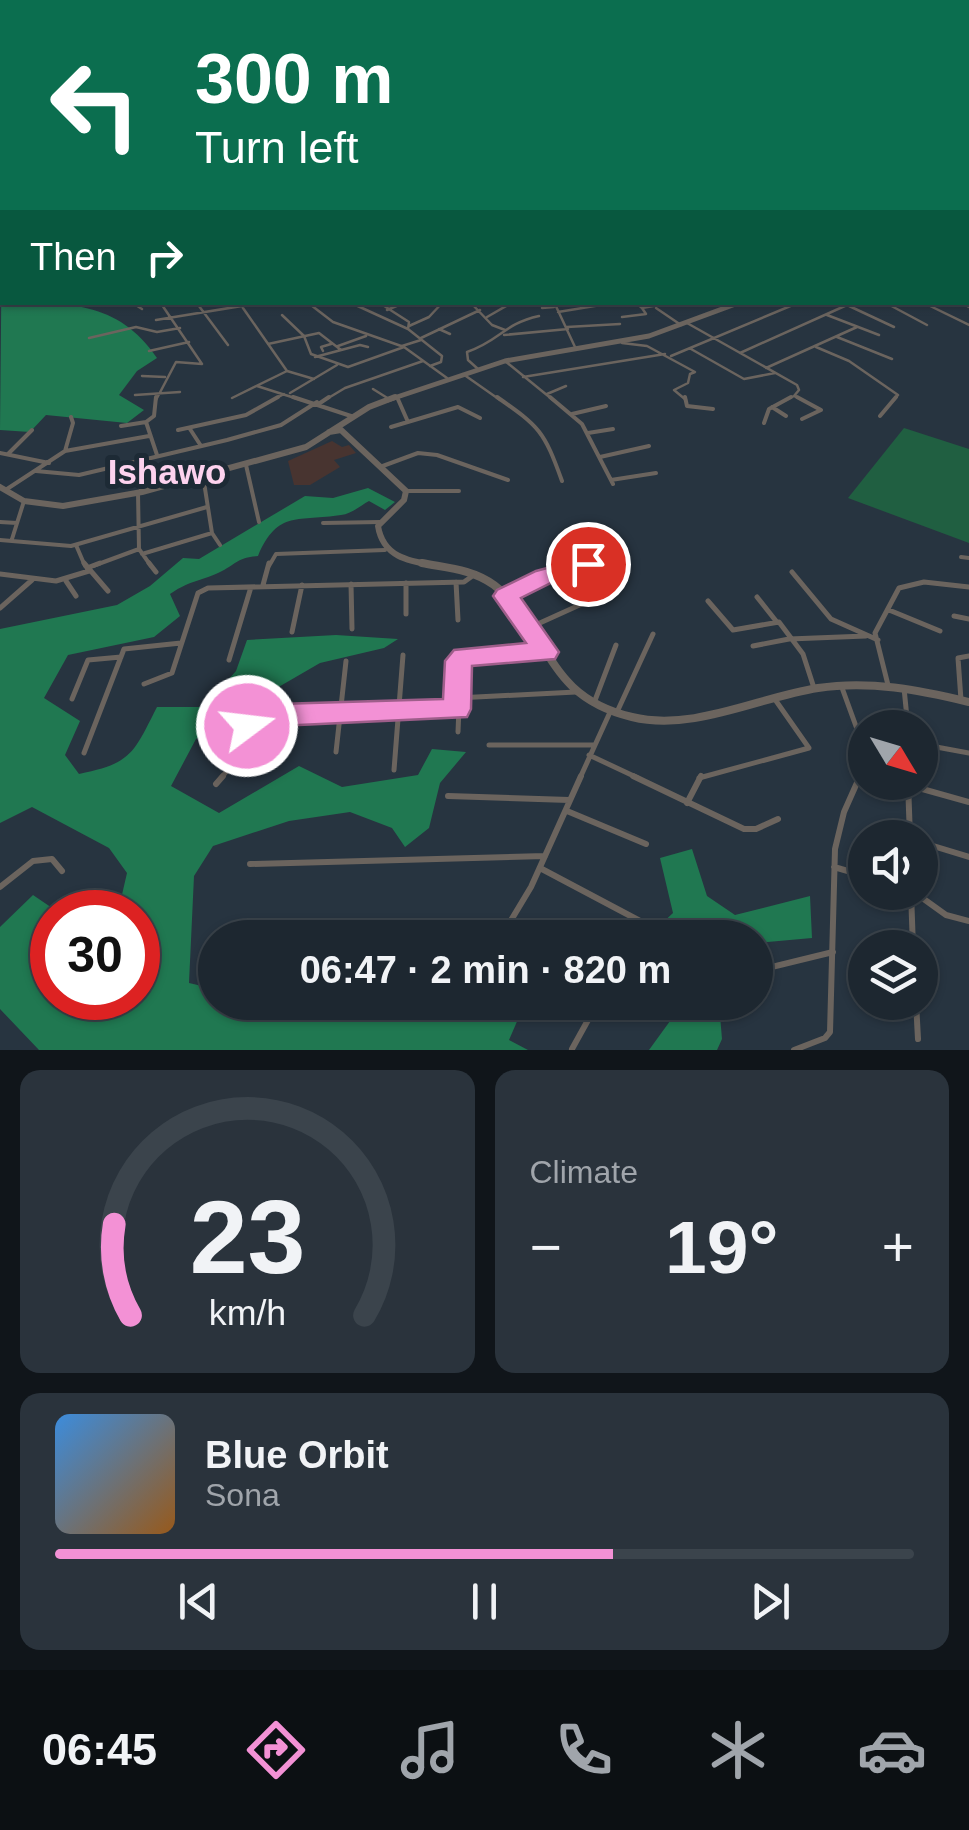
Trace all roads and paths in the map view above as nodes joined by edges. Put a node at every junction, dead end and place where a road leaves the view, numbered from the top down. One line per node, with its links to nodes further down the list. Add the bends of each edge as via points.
1 (136, 305): 28 (street)
2 (162, 305): 38 (street)
3 (198, 305): 31 (street)
4 (254, 305): 24 (street)
5 (310, 305): 65 (street, via 333,322)
6 (355, 305): 47 (street)
7 (381, 305): 29 (street)
8 (398, 305): 29 (street)
9 (440, 305): 47 (street)
10 (474, 305): 30 (street)
11 (509, 305): 37 (street)
12 (554, 305): 25 (street); 32 (street)
13 (601, 305): 32 (street)
14 (638, 305): 26 (street)
15 (660, 305): 22 (street)
16 (722, 305): 27 (street)
17 (734, 305): 27 (street)
18 (793, 305): 58 (street)
19 (835, 305): 23 (street)
20 (890, 305): 42 (street)
21 (928, 305): 43 (street)
22 (654, 306): 26 (street); 41 (street)
23 (840, 307): 34 (street); 45 (street, via 851,305)
24 (243, 308): 31 (street); 61 (street)
25 (542, 308)
26 (642, 308): 36 (street, via 646,314)
27 (727, 308): 41 (street)
28 (142, 309)
29 (386, 310): 47 (street, via 409,322)
30 (480, 310): 37 (street); 48 (street)
31 (204, 312): 38 (street); 60 (street)
32 (558, 312): 49 (street)
33 (282, 315): 53 (street)
34 (827, 315): 44 (street); 71 (street)
35 (539, 316): 50 (street, via 512,322)
36 (622, 317)
37 (487, 318): 50 (street)
38 (170, 319): 39 (street); 46 (street)
39 (156, 320)
40 (620, 324): 49 (street)
41 (684, 324): 58 (street); 62 (street)
42 (927, 324)
43 (969, 325)
44 (857, 326): 52 (street); 55 (street)
45 (894, 327)
46 (180, 328): 56 (street, via 136,327); 59 (street)
47 (408, 328): 57 (street)
48 (440, 328): 51 (street); 57 (street)
49 (567, 328): 50 (street, via 513,337); 66 (street)
50 (503, 332): 80 (street, via 467,352)
51 (450, 334)
52 (879, 335)
53 (304, 336): 61 (street); 63 (street, via 321,333); 73 (street)
54 (366, 336): 63 (street)
55 (836, 337): 67 (street); 74 (street)
56 (89, 338)
57 (422, 338): 65 (street); 78 (street, via 442,356)
58 (714, 338): 68 (street); 71 (street)
59 (189, 342): 69 (street); 85 (street, via 202,364 176,362)
60 (228, 344)
61 (267, 344): 81 (street)
62 (592, 344): 66 (street); 72 (street, via 637,344)
63 (338, 347): 64 (street); 70 (street); 73 (street)
64 (368, 347)
65 (403, 347): 75 (street); 77 (street, via 350,366)
66 (575, 347): 76 (street)
67 (816, 347): 79 (street); 106 (street, via 898,395)
68 (691, 349): 72 (street); 82 (street, via 744,379)
69 (149, 350)
70 (323, 351)
71 (740, 353): 79 (street)
72 (667, 355): 86 (street); 103 (street, via 695,372 674,390 687,406)
73 (315, 357): 77 (street)
74 (892, 359)
75 (423, 360): 78 (street); 100 (street)
76 (505, 362): 80 (street); 86 (street)
77 (337, 364): 88 (street)
78 (430, 366): 87 (street)
79 (766, 368): 82 (street)
80 (478, 369): 83 (street)
81 (287, 371): 88 (street); 89 (street)
82 (775, 373): 97 (street, via 798,386)
83 (464, 374): 87 (street); 140 (street, via 538,426)
84 (142, 376): 85 (street)
85 (166, 376): 96 (street)
86 (523, 377): 94 (street)
87 (447, 378): 99 (street)
88 (314, 379): 93 (street)
89 (257, 386): 93 (street); 98 (street)
90 (566, 386): 94 (street)
91 (373, 389): 99 (street)
92 (180, 392): 96 (street)
93 (286, 394): 100 (street); 120 (street, via 250,414)
94 (544, 394): 104 (street)
95 (136, 395): 96 (street)
96 (156, 395): 111 (street, via 154,416)
97 (794, 396): 102 (street); 110 (street, via 821,410)
98 (232, 398)
99 (393, 398): 108 (street); 112 (street)
100 (318, 403): 108 (street); 121 (street)
101 (606, 406): 104 (street)
102 (772, 407): 105 (street); 113 (street)
103 (713, 410)
104 (569, 415): 123 (street)
105 (786, 416)
106 (880, 416)
107 (71, 417): 127 (street)
108 (354, 418): 122 (street)
109 (480, 418): 112 (street, via 458,407)
110 (802, 419)
111 (146, 422): 115 (street); 124 (street)
112 (408, 422): 116 (street)
113 (764, 423)
114 (253, 424): 121 (street)
115 (120, 426)
116 (391, 428)
117 (189, 429): 125 (street)
118 (613, 429): 123 (street)
119 (32, 430): 129 (street)
120 (178, 430)
121 (264, 430): 125 (street)
122 (329, 432): 134 (street, via 306,447); 135 (street, via 340,429)
123 (588, 432): 131 (street)
124 (150, 436): 127 (street); 130 (street)
125 (201, 446): 130 (street)
126 (648, 446): 131 (street)
127 (65, 451): 132 (street)
128 (0, 454): 129 (street)
129 (8, 454): 132 (street)
130 (158, 456): 133 (street)
131 (599, 457): 137 (street, via 612,482)
132 (49, 463): 136 (street)
133 (130, 463): 136 (street, via 70,476); 143 (street)
134 (246, 465): 138 (street); 148 (street)
135 (380, 467): 139 (street, via 420,453); 142 (street)
136 (36, 471): 141 (street)
137 (656, 474)
138 (203, 476): 143 (street); 146 (street)
139 (508, 480)
140 (562, 481)
141 (2, 488): 145 (street)
142 (406, 491): 144 (street); 149 (street)
143 (140, 492): 145 (street, via 63,506); 152 (street)
144 (458, 492)
145 (24, 501): 150 (street)
146 (207, 508): 152 (street); 153 (street)
147 (0, 522): 150 (street)
148 (259, 522)
149 (380, 522): 151 (street); 158 (street)
150 (17, 523): 155 (street)
151 (323, 523)
152 (138, 527): 156 (street); 159 (street)
153 (212, 533): 157 (street); 159 (street)
154 (0, 540): 155 (street)
155 (12, 541): 156 (street)
156 (76, 545): 163 (street)
157 (220, 545)
158 (386, 550): 167 (street); 173 (street, via 274,554)
159 (140, 552): 163 (street); 164 (street)
160 (961, 557): 161 (street)
161 (969, 558)
162 (588, 564): 179 (street)
163 (88, 570): 169 (street); 177 (street)
164 (156, 572)
165 (792, 572): 195 (street, via 830,619)
166 (0, 574): 168 (street)
167 (474, 574): 170 (street); 179 (street)
168 (32, 580): 169 (street); 183 (street)
169 (66, 581): 178 (street)
170 (456, 582): 171 (street); 188 (street)
171 (406, 583): 172 (street); 185 (street)
172 (352, 584): 174 (street); 191 (street)
173 (263, 586): 174 (street); 175 (street)
174 (302, 586): 193 (street)
175 (251, 587): 198 (street, via 198,593); 205 (street)
176 (969, 588): 184 (street, via 907,585)
177 (108, 591)
178 (76, 596)
179 (506, 596): 190 (street)
180 (757, 597): 189 (street)
181 (595, 598): 190 (street)
182 (708, 600): 189 (street, via 733,630)
183 (0, 608)
184 (886, 610): 192 (street); 196 (street)
185 (406, 614)
186 (954, 616): 187 (street)
187 (969, 619)
188 (458, 620)
189 (776, 620): 197 (street)
190 (531, 627): 201 (street)
191 (352, 629)
192 (940, 631)
193 (292, 632)
194 (653, 634): 221 (street)
195 (866, 636): 196 (street); 197 (street)
196 (878, 640): 209 (street)
197 (796, 642): 200 (street); 210 (street)
198 (181, 643): 204 (street, via 126,648); 207 (street, via 172,672)
199 (616, 644): 217 (street)
200 (753, 646)
201 (546, 652): 212 (street); 213 (street, via 464,656)
202 (403, 655): 222 (street)
203 (969, 656): 216 (street, via 958,658)
204 (121, 658): 215 (street, via 88,660); 229 (street)
205 (229, 660)
206 (346, 661): 223 (street)
207 (144, 684)
208 (841, 685): 209 (street); 210 (street); 219 (street)
209 (888, 685): 211 (street)
210 (814, 688): 214 (street)
211 (904, 688): 216 (street); 220 (street)
212 (576, 692): 213 (street); 217 (street)
213 (457, 698): 218 (street)
214 (774, 698): 221 (street, via 652,722); 241 (street, via 809,748 700,776)
215 (72, 699)
216 (965, 701)
217 (594, 703): 221 (street)
218 (457, 709): 222 (street); 225 (street)
219 (850, 710)
220 (906, 710)
221 (614, 711): 227 (street)
222 (399, 712): 223 (street); 234 (street)
223 (341, 713): 224 (street); 230 (street)
224 (278, 715): 233 (street); 235 (street, via 247,722 242,752)
225 (458, 732)
226 (489, 745): 227 (street)
227 (594, 745): 232 (street)
228 (938, 747): 231 (street)
229 (84, 752)
230 (336, 752)
231 (969, 753)
232 (590, 755): 238 (street); 241 (street)
233 (274, 756)
234 (394, 770)
235 (216, 784)
236 (938, 793): 240 (street)
237 (448, 796): 238 (street)
238 (569, 800): 242 (street)
239 (849, 800): 249 (street)
240 (969, 802)
241 (687, 803): 243 (street, via 744,829)
242 (565, 810): 244 (street); 246 (street)
243 (778, 819)
244 (646, 844)
245 (938, 848): 247 (street)
246 (545, 856): 248 (street); 250 (street)
247 (969, 857)
248 (250, 864)
249 (834, 867): 251 (street); 258 (street)
250 (540, 868): 255 (street); 256 (street)
251 (848, 871)
252 (62, 872): 253 (street, via 52,859 33,861)
253 (0, 887)
254 (938, 910): 257 (street)
255 (511, 920)
256 (638, 920)
257 (969, 921)
258 (833, 952): 259 (street); 264 (street, via 830,1032)
259 (773, 966)
260 (588, 1020): 263 (street)
261 (917, 1020): 262 (street)
262 (918, 1039)
263 (572, 1049)
264 (794, 1050)

